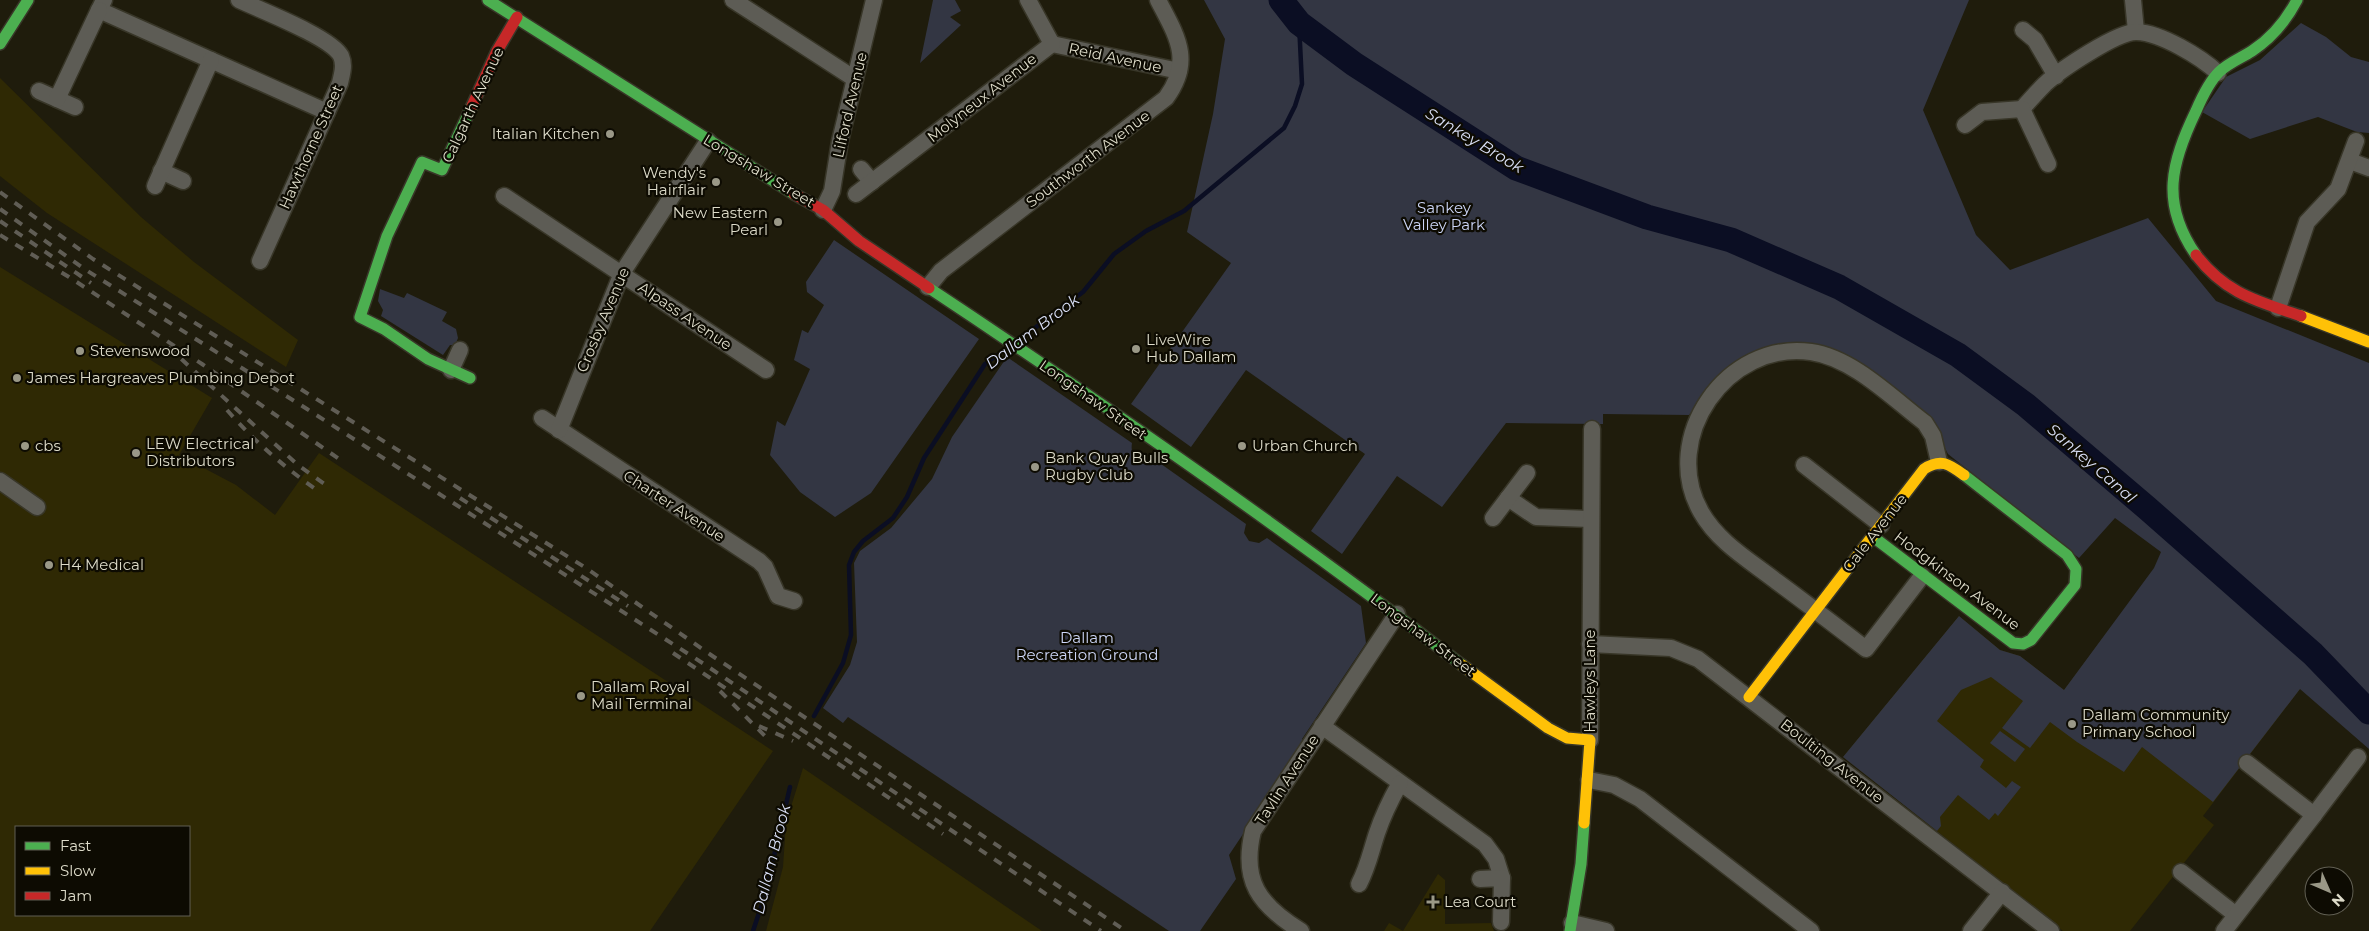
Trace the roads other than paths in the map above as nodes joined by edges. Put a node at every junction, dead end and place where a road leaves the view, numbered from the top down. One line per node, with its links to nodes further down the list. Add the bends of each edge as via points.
1 (28, 0): 14 (street)
2 (239, 0): 25 (street, Hawthorne Street, via 323,40 340,56 343,72)
3 (488, 0): 11 (street, Longshaw Street)
4 (732, 0): 20 (street)
5 (874, 0): 20 (street, Lilford Avenue)
6 (1028, 0): 15 (street, Molyneux Avenue)
7 (1158, 0): 17 (street, Southworth Avenue, via 1180,45)
8 (2133, 0): 13 (street)
9 (2297, 0): 18 (street, via 2272,36)
10 (102, 5): 16 (street); 22 (street)
11 (517, 17): 28 (street, Longshaw Street); 44 (street, Calgarth Avenue, via 497,51 442,170 422,162 386,236 360,317)
12 (2023, 30): 19 (street, via 2035,40)
13 (2136, 32): 18 (street, via 2157,37 2198,57); 19 (street, via 2112,40)
14 (0, 44)
15 (1052, 44): 17 (street, Reid Avenue); 34 (street, Molyneux Avenue)
16 (211, 60): 25 (street); 33 (street, via 158,179)
17 (1178, 72): 40 (street, Southworth Avenue, via 1171,92 1160,104 941,271)
18 (2218, 73): 41 (street, via 2179,147 2173,182 2177,215 2194,252 2220,280 2247,298)
19 (2056, 76): 24 (street)
20 (855, 79): 37 (street, Lilford Avenue, via 832,191)
21 (39, 91): 22 (street)
22 (57, 99): 23 (street)
23 (75, 107)
24 (2022, 110): 26 (street, via 1982,112); 30 (street)
25 (327, 112): 38 (street, Hawthorne Street)
26 (1965, 125)
27 (2356, 140): 29 (street)
28 (708, 141): 37 (street, Longshaw Street); 39 (street, Crosby Avenue)
29 (2350, 161): 31 (street); 41 (street, via 2338,189 2307,222)
30 (2048, 164)
31 (2369, 168)
32 (861, 169): 34 (street)
33 (183, 181)
34 (872, 182): 35 (street, Molyneux Avenue)
35 (856, 194)
36 (504, 196): 39 (street, Alpass Avenue)
37 (823, 210): 40 (street, Longshaw Street, via 859,241)
38 (260, 261)
39 (622, 273): 45 (street, Alpass Avenue); 49 (street, Crosby Avenue)
40 (928, 286): 62 (street, Longshaw Street)
41 (2278, 308): 42 (street)
42 (2369, 342)
43 (460, 350): 44 (street)
44 (451, 370): 46 (street, Calgarth Avenue)
45 (766, 370)
46 (470, 378)
47 (542, 418): 49 (street, Charter Avenue)
48 (1592, 429): 57 (street, Hawleys Lane)
49 (559, 430): 60 (street, Charter Avenue, via 759,561 778,596)
50 (1939, 462): 58 (street, Gale Avenue, via 1924,469); 59 (street, Hodgkinson Avenue, via 1948,463 2067,555 2078,576 2075,585 2031,640 2023,644 2013,643); 61 (street, via 1933,436 1925,424 1853,368 1824,355 1796,351 1765,357 1748,364 1716,389 1694,425 1689,449 1691,482 1701,511 1719,537)
51 (1804, 465): 58 (street)
52 (1527, 473): 54 (street)
53 (0, 481): 55 (street)
54 (1508, 498): 56 (street); 57 (street, via 1536,517)
55 (37, 507)
56 (1493, 518)
57 (1590, 519): 63 (street, Hawleys Lane)
58 (1876, 530): 59 (street, Hodgkinson Avenue); 61 (street, Gale Avenue)
59 (1922, 576): 61 (street, via 1866,649)
60 (794, 601)
61 (1814, 610): 64 (street, Gale Avenue)
62 (1397, 614): 65 (street, Tavlin Avenue); 66 (street, Longshaw Street, via 1548,728 1567,738)
63 (1590, 644): 64 (street, Boulting Avenue, via 1671,648 1698,659); 66 (street, Hawleys Lane)
64 (1749, 696): 76 (street, Boulting Avenue)
65 (1322, 726): 70 (street, Tavlin Avenue); 80 (street, Tavlin Avenue, via 1253,831 1249,847 1250,869 1260,898 1274,913)
66 (1590, 740): 69 (street, Hawleys Lane)
67 (2358, 757): 71 (street)
68 (2247, 763): 71 (street)
69 (1588, 780): 78 (street, Hawleys Lane, via 1581,864); 82 (street, via 1614,785 1640,799)
70 (1400, 783): 73 (street, Tavlin Avenue, via 1484,844 1496,860); 75 (street, via 1377,833)
71 (2314, 814): 77 (street)
72 (2181, 872): 77 (street)
73 (1502, 878): 74 (street); 79 (street, Tavlin Avenue)
74 (1480, 879)
75 (1359, 884)
76 (2002, 892): 83 (street); 84 (street, Boulting Avenue)
77 (2236, 915): 85 (street)
78 (1571, 927): 81 (street)
79 (1502, 928)
80 (1301, 931)
81 (1606, 931)
82 (1811, 931)
83 (1971, 931)
84 (2051, 931)
85 (2224, 931)

